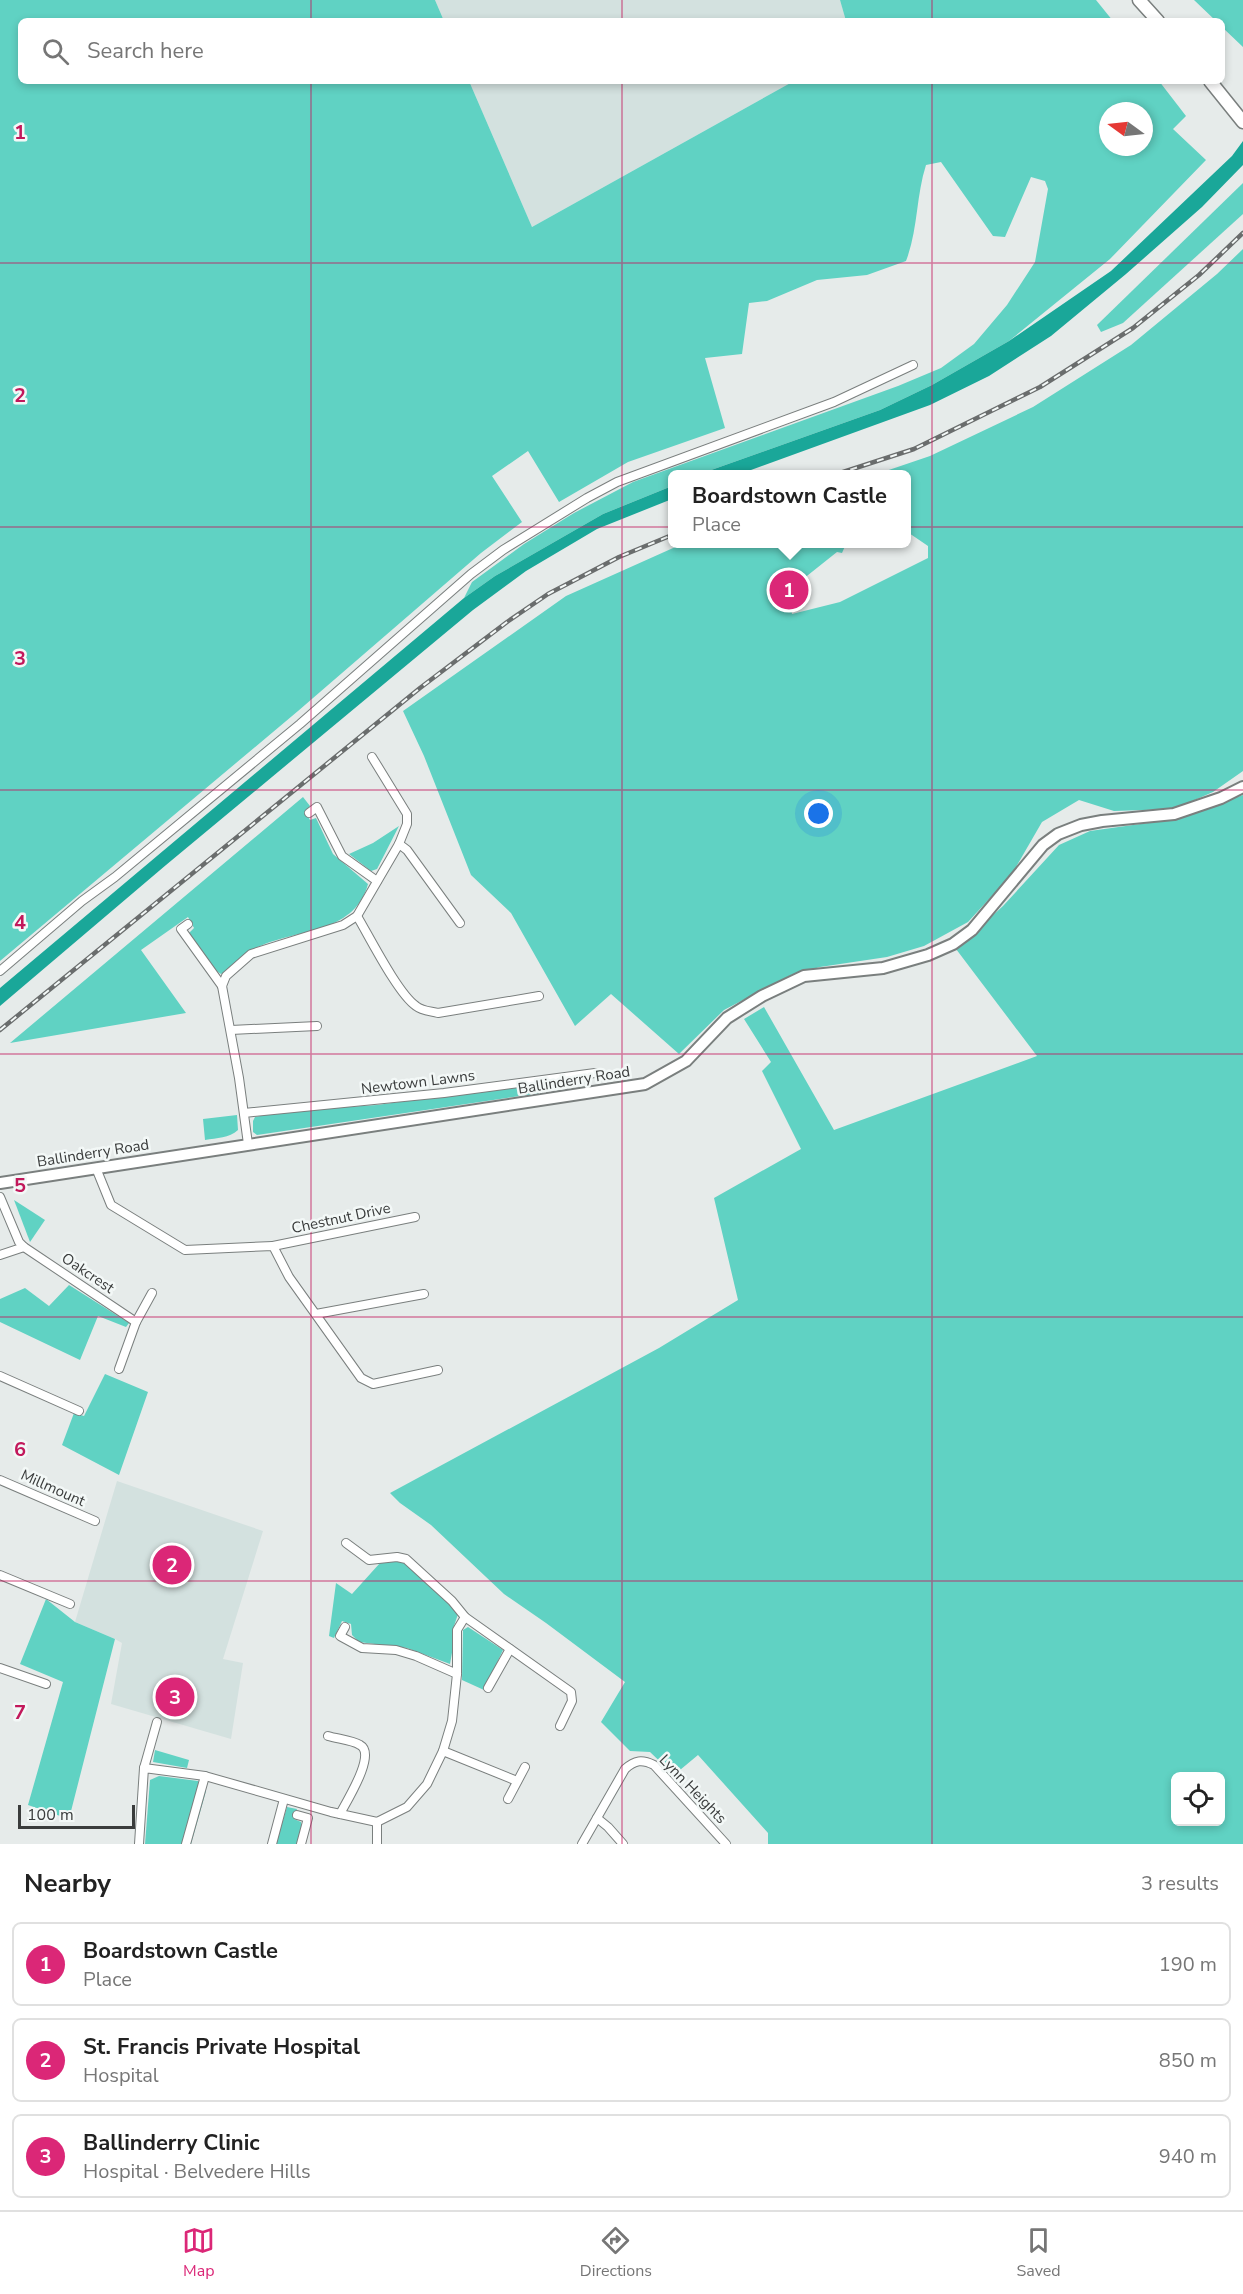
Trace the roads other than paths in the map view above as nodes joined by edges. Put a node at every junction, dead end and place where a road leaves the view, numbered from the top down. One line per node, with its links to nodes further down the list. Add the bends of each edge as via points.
1 (1139, 0): 2 (main road)
2 (1155, 18)
3 (1212, 84): 4 (main road)
4 (1242, 121)
5 (913, 365): 14 (street, via 834,402 617,482 503,550 300,724)
6 (372, 757): 9 (street, via 407,814)
7 (1243, 787): 21 (street, Ballinderry Road, via 1174,814 1102,821 1058,834 1043,845 972,930 953,944 883,968 804,976 727,1018 686,1061 645,1084)
8 (309, 813): 10 (street, via 317,807 342,856)
9 (399, 844): 10 (street); 12 (street)
10 (377, 881): 11 (street)
11 (357, 916): 15 (street, via 343,925 251,954 226,976); 16 (street, via 399,986 414,1005 425,1010 438,1013)
12 (460, 923)
13 (188, 924): 15 (street, via 181,929)
14 (0, 971)
15 (222, 986): 18 (street)
16 (539, 996)
17 (317, 1026): 18 (street)
18 (231, 1030): 20 (street)
19 (595, 1073): 20 (street, Newtown Lawns, via 434,1095)
20 (244, 1113): 21 (street)
21 (248, 1144): 22 (street, Ballinderry Road)
22 (96, 1168): 23 (street, Ballinderry Road); 26 (street, Chestnut Drive, via 111,1205 185,1250)
23 (0, 1183)
24 (0, 1197): 27 (street, Oakcrest)
25 (415, 1217): 26 (street, Chestnut Drive)
26 (273, 1246): 31 (street, Chestnut Drive, via 289,1277)
27 (24, 1247): 28 (street); 32 (street, Oakcrest)
28 (0, 1255)
29 (152, 1293): 32 (street)
30 (424, 1294): 31 (street)
31 (316, 1314): 34 (street, Chestnut Drive, via 361,1378 373,1384)
32 (136, 1322): 33 (street)
33 (119, 1369)
34 (438, 1370)
35 (0, 1376): 36 (street)
36 (79, 1411)
37 (0, 1480): 38 (street, Millmount)
38 (95, 1521)
39 (348, 1548): 42 (street, via 369,1560 406,1559)
40 (0, 1575): 41 (street)
41 (70, 1604)
42 (465, 1617): 44 (street); 46 (street, via 457,1630)
43 (345, 1627): 46 (street, via 340,1636 362,1648 406,1653)
44 (510, 1649): 48 (street); 50 (street, via 571,1692 572,1701)
45 (0, 1668): 47 (street)
46 (457, 1674): 52 (street, via 452,1721)
47 (46, 1684)
48 (488, 1689)
49 (157, 1722): 54 (street)
50 (560, 1726)
51 (328, 1736): 59 (street, via 362,1745 365,1750 365,1765)
52 (443, 1751): 56 (street); 62 (street, via 427,1784 407,1807)
53 (525, 1767): 56 (street)
54 (144, 1768): 55 (street); 63 (street)
55 (205, 1776): 57 (street); 64 (street)
56 (517, 1781): 58 (street)
57 (284, 1799): 59 (street); 65 (street)
58 (508, 1799)
59 (340, 1814): 62 (street)
60 (297, 1815): 66 (street, via 308,1818)
61 (597, 1818): 68 (street, Lynn Heights); 69 (street); 70 (street, Lynn Heights, via 625,1769 632,1762 644,1760 654,1765)
62 (377, 1822): 67 (street)
63 (139, 1844)
64 (186, 1844)
65 (272, 1844)
66 (300, 1844)
67 (377, 1844)
68 (582, 1844)
69 (623, 1844)
70 (726, 1844)

